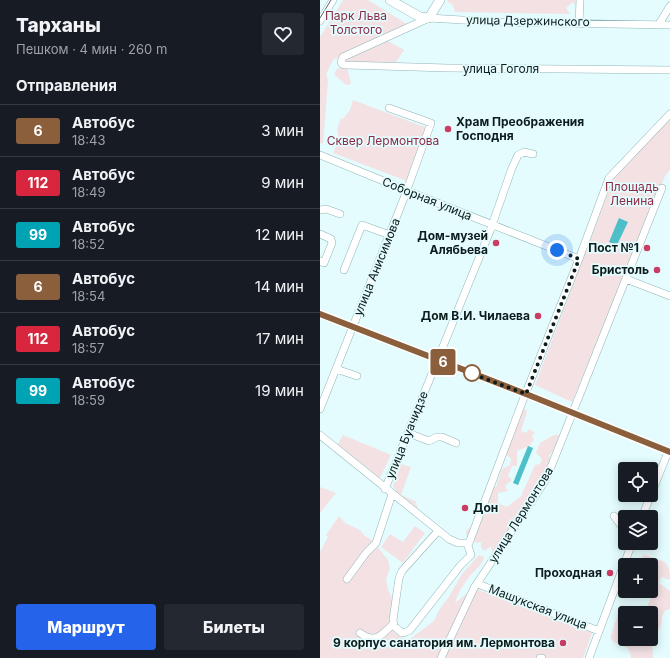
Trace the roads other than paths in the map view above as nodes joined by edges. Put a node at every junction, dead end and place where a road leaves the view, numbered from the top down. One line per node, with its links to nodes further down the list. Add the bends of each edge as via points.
1 (333, 0): 7 (street)
2 (390, 0): 6 (main road, улица Дзержинского, via 420,17)
3 (440, 0): 6 (main road)
4 (580, 0): 8 (street)
5 (670, 6): 9 (street)
6 (429, 18): 8 (street, улица Дзержинского); 11 (street, улица Гоголя, via 344,57 341,63 448,68)
7 (320, 21)
8 (579, 23): 9 (street, улица Дзержинского)
9 (659, 24): 10 (street, улица Дзержинского)
10 (670, 24)
11 (670, 70)
12 (389, 108): 17 (street, улица Анисимова, via 431,123)
13 (670, 114): 23 (street, via 609,178)
14 (533, 154): 20 (street, улица Буачидзе, via 524,152 518,155)
15 (320, 155): 17 (street, Соборная улица)
16 (662, 188): 26 (street, улица Лермонтова)
17 (407, 191): 20 (street, Соборная улица); 22 (street, улица Анисимова)
18 (320, 210): 19 (street, via 326,209)
19 (340, 214)
20 (491, 225): 23 (street, Соборная улица); 30 (street, улица Буачидзе)
21 (320, 234): 24 (street, via 331,239 332,243 324,263)
22 (390, 235): 25 (street, via 362,224); 29 (street, улица Анисимова)
23 (579, 259): 33 (street)
24 (320, 261)
25 (344, 270)
26 (626, 279): 27 (street); 35 (street, улица Лермонтова)
27 (670, 296)
28 (320, 314): 29 (street)
29 (353, 327): 30 (street); 31 (street, улица Анисимова)
30 (438, 360): 33 (street); 36 (street, улица Буачидзе)
31 (336, 369): 32 (street); 34 (street, улица Анисимова)
32 (356, 376)
33 (526, 394): 35 (street); 46 (street)
34 (320, 409)
35 (573, 413): 39 (street); 49 (street, улица Лермонтова, via 545,481)
36 (408, 433): 38 (street, via 429,441 442,437); 40 (street, улица Буачидзе)
37 (320, 435): 40 (street)
38 (456, 443)
39 (669, 452): 42 (street)
40 (385, 489): 41 (street)
41 (392, 494): 45 (street); 48 (street, via 376,543)
42 (645, 510)
43 (614, 516): 44 (street)
44 (618, 521)
45 (438, 530): 46 (street, via 455,542); 50 (street, via 402,571)
46 (469, 543): 50 (street, via 471,555 410,630 402,633)
47 (629, 550): 51 (street)
48 (347, 579)
49 (478, 584): 51 (street, Машукская улица); 53 (street, улица Лермонтова)
50 (393, 624): 52 (street, via 376,638 366,638)
51 (599, 631): 54 (street)
52 (360, 634)
53 (441, 656)
54 (588, 658)

